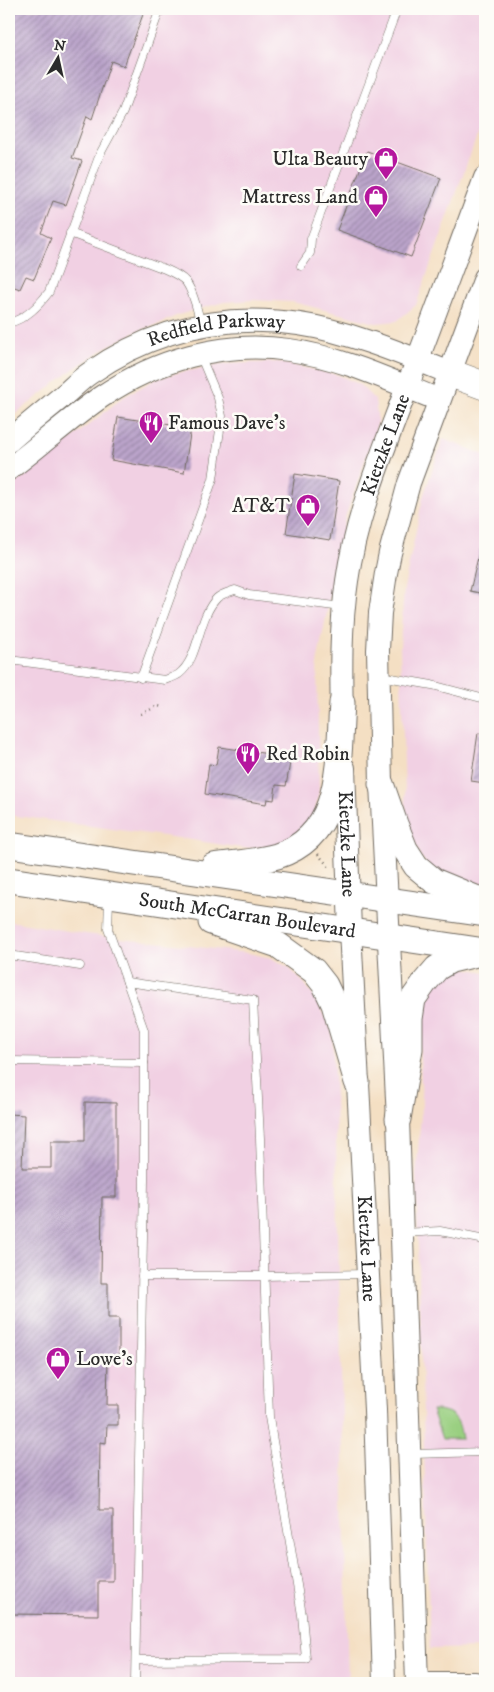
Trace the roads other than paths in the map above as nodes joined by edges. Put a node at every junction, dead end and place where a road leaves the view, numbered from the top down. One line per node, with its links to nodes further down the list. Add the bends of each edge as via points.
1 (160, 9): 4 (lane, via 123,112 100,154)
2 (397, 9): 5 (lane, via 311,239 310,253)
3 (485, 178): 10 (main road, Kietzke Lane)
4 (70, 233): 7 (lane, via 49,292 36,308); 8 (lane, via 176,274 190,290)
5 (301, 266)
6 (485, 278): 11 (main road, Kietzke Lane)
7 (9, 323)
8 (201, 325): 10 (main road, Redfield Parkway, via 246,320 300,324 322,328); 15 (main road, Redfield Parkway, via 151,339 118,355 89,373)
9 (199, 354): 13 (main road, Redfield Parkway, via 236,348 288,350 335,361); 16 (main road, Redfield Parkway, via 155,367 118,386); 20 (lane, via 218,398 222,416 214,479)
10 (418, 360): 11 (main road, Redfield Parkway); 13 (main road, Kietzke Lane)
11 (450, 373): 12 (highway); 14 (main road, Kietzke Lane)
12 (485, 386)
13 (407, 388): 14 (main road, Redfield Parkway); 17 (main road, Kietzke Lane, via 362,515 346,582)
14 (440, 400): 19 (main road, Kietzke Lane, via 410,483 390,552 380,613)
15 (9, 441)
16 (9, 469)
17 (344, 607): 20 (lane, via 249,595 235,590 218,597 208,612 192,657 179,674 164,680); 22 (main road, Kietzke Lane)
18 (9, 660): 20 (lane)
19 (378, 676): 21 (lane, via 432,685); 23 (main road, Kietzke Lane)
20 (141, 678)
21 (485, 699)
22 (342, 703): 25 (main road, via 338,768 325,819 316,831 292,850 278,856); 27 (main road, Kietzke Lane)
23 (381, 784): 29 (main road, Kietzke Lane); 30 (main road, via 405,849 416,866 434,882)
24 (9, 845): 25 (main road, South McCarran Boulevard)
25 (179, 870): 27 (main road, South McCarran Boulevard)
26 (9, 880): 28 (main road, South McCarran Boulevard)
27 (348, 894): 29 (main road, South McCarran Boulevard); 32 (main road, Kietzke Lane)
28 (117, 896): 32 (main road, South McCarran Boulevard); 37 (lane, via 108,929); 40 (main road, via 203,919 278,944 314,971 334,1004)
29 (386, 900): 31 (main road, South McCarran Boulevard); 33 (main road, Kietzke Lane)
30 (485, 902)
31 (485, 914)
32 (350, 930): 33 (main road, South McCarran Boulevard); 40 (main road, Kietzke Lane)
33 (390, 936): 34 (main road, South McCarran Boulevard); 41 (main road, Kietzke Lane)
34 (485, 952): 41 (main road, via 451,960 437,968 413,999 410,1049)
35 (9, 955): 36 (lane)
36 (80, 966)
37 (127, 982): 39 (lane, via 144,1030); 46 (lane, via 253,1000)
38 (9, 1060): 39 (lane)
39 (144, 1063): 45 (lane)
40 (357, 1082): 44 (main road, Kietzke Lane)
41 (398, 1120): 42 (main road, Kietzke Lane)
42 (401, 1233): 43 (lane, via 440,1231); 48 (main road, Kietzke Lane)
43 (485, 1240)
44 (367, 1274): 46 (lane); 51 (main road, Kietzke Lane)
45 (142, 1276): 46 (lane); 49 (lane)
46 (264, 1276): 49 (lane, via 269,1416 302,1616 306,1659)
47 (485, 1452): 48 (lane)
48 (410, 1454): 52 (main road, Kietzke Lane)
49 (136, 1660): 50 (lane)
50 (135, 1683)
51 (384, 1683)
52 (417, 1683): 53 (main road)
53 (475, 1683)

